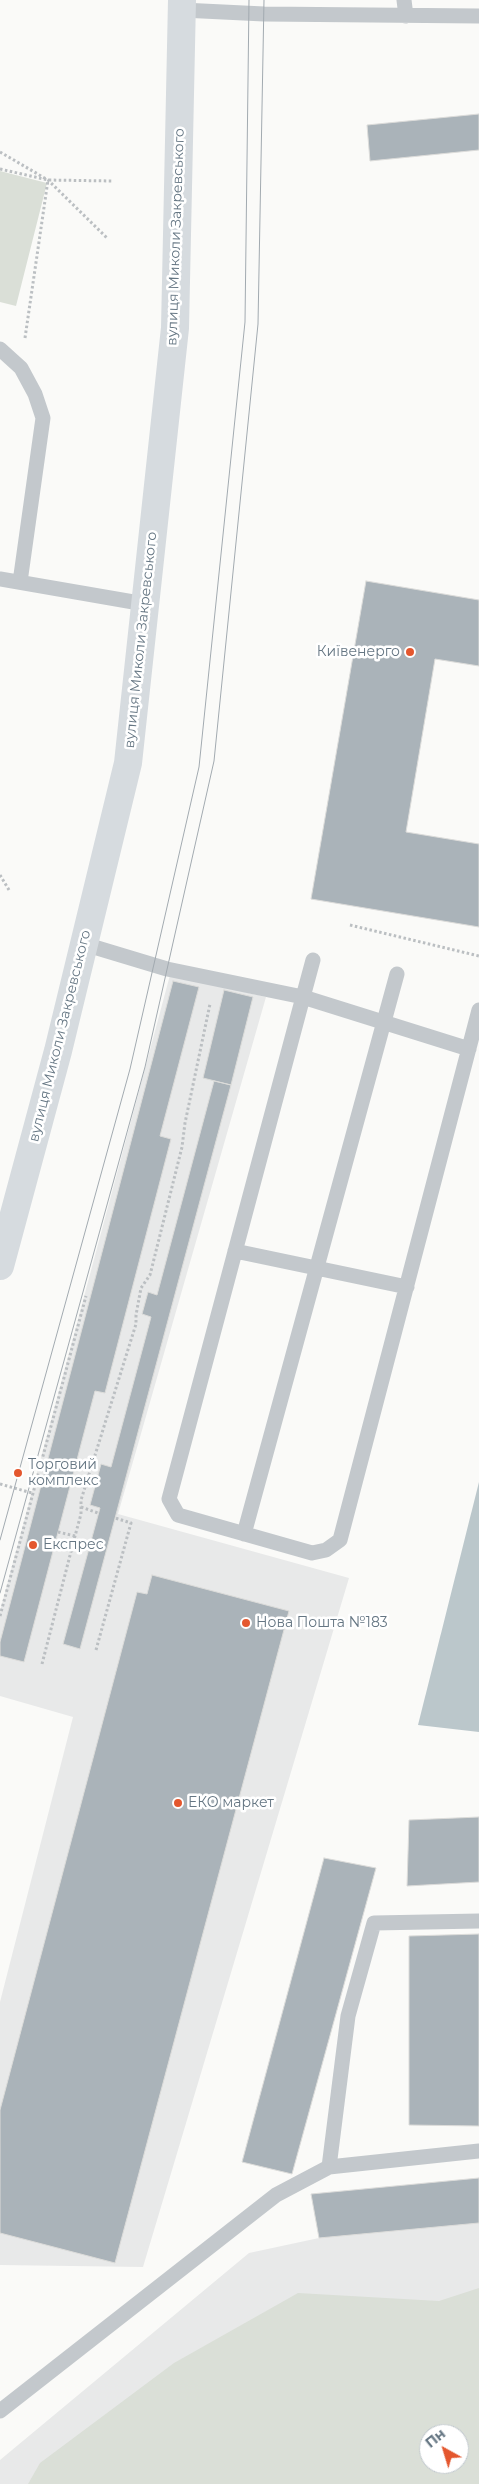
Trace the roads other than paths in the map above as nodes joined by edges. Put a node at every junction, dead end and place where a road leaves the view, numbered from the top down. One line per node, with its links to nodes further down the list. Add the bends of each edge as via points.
1 (404, 0): 3 (lane)
2 (182, 5): 3 (lane, via 256,14); 8 (street, вулиця Миколи Закревського, via 175,328)
3 (406, 16): 4 (lane)
4 (479, 16)
5 (0, 350): 7 (lane, via 21,368 43,418)
6 (0, 579): 7 (lane)
7 (20, 582): 8 (lane)
8 (145, 604): 9 (street, вулиця Миколи Закревського, via 128,762)
9 (84, 944): 12 (lane, via 167,969); 17 (street, вулиця Миколи Закревського)
10 (313, 960): 12 (lane)
11 (397, 974): 14 (lane)
12 (303, 997): 14 (lane); 16 (lane)
13 (479, 1010): 15 (lane)
14 (384, 1021): 15 (lane); 18 (lane)
15 (469, 1049): 19 (lane)
16 (236, 1251): 18 (lane); 20 (lane, via 169,1499 178,1515)
17 (0, 1266)
18 (316, 1269): 19 (lane); 20 (lane)
19 (406, 1287): 20 (lane, via 340,1540 326,1550 312,1553)
20 (244, 1534)
21 (479, 1921): 23 (lane, via 374,1924 348,2016)
22 (479, 2151): 23 (lane)
23 (329, 2167): 24 (lane, via 276,2195)
24 (0, 2411)

